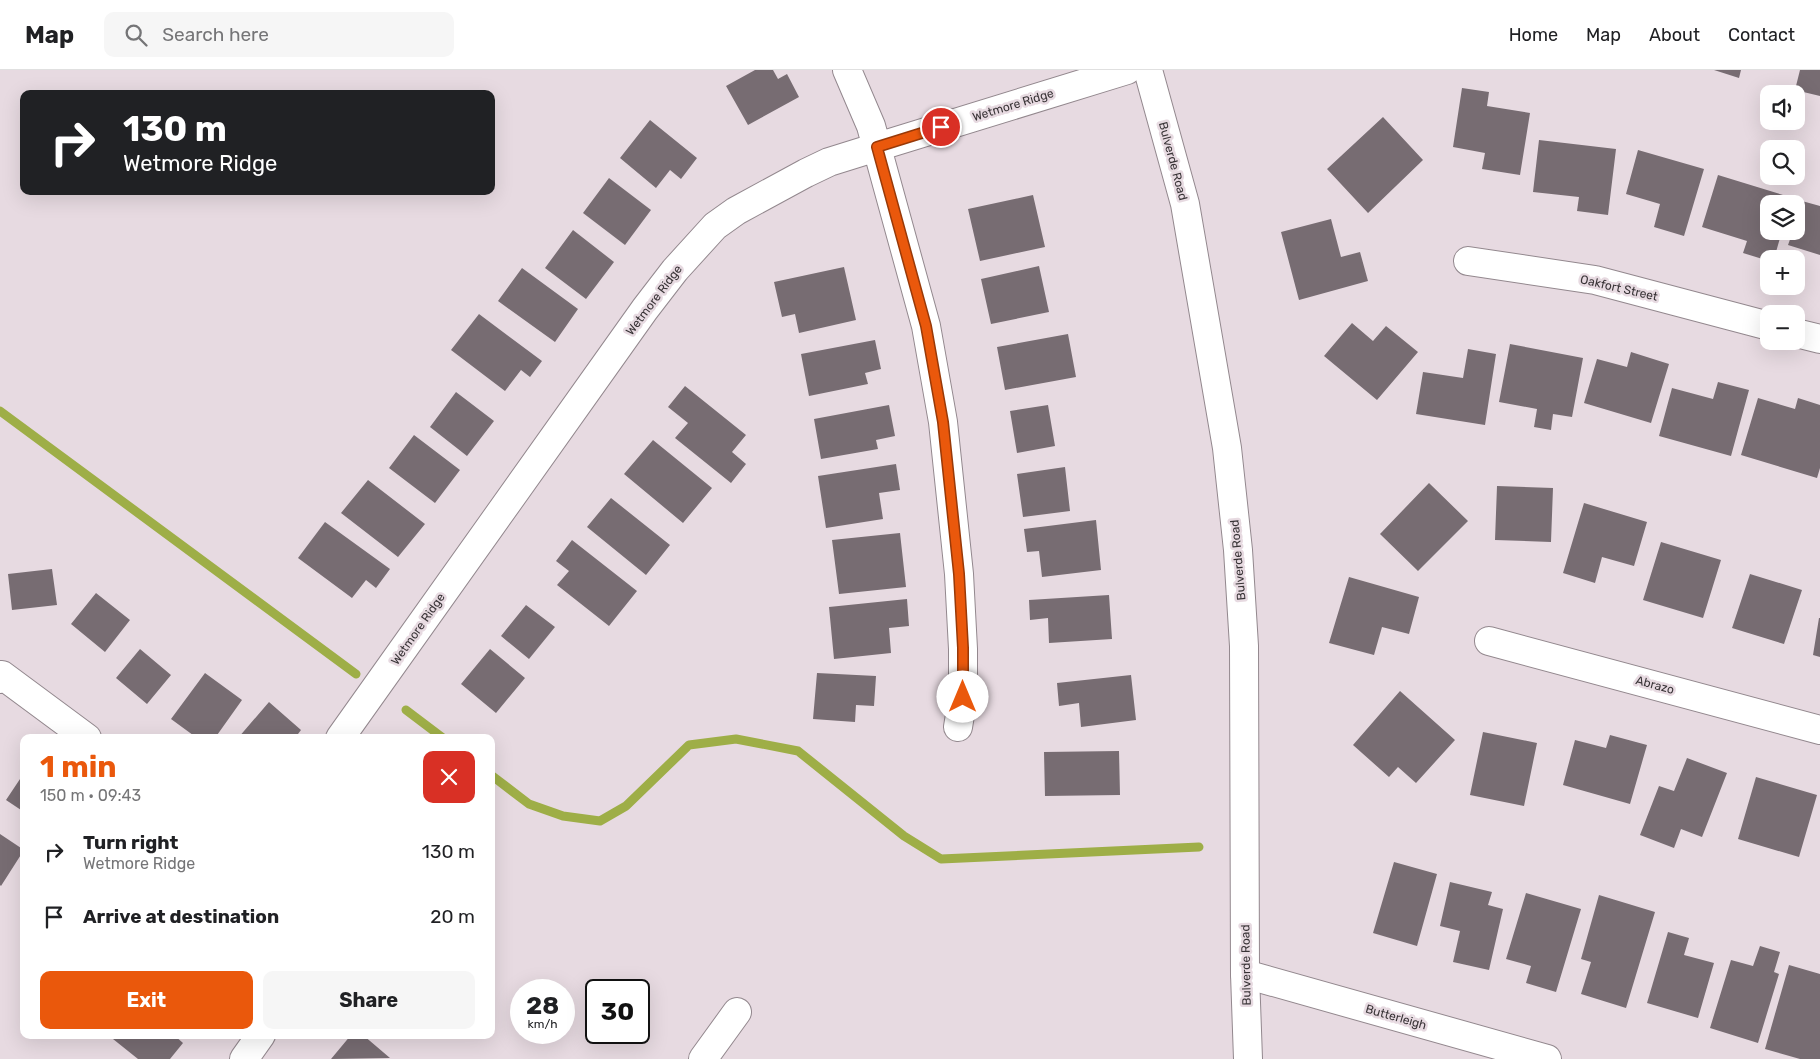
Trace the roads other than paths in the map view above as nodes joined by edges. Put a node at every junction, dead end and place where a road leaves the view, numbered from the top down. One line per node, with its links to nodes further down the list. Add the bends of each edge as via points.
1 (846, 70): 4 (street)
2 (1127, 70): 4 (street, Wetmore Ridge)
3 (1148, 70): 15 (street, Bulverde Road, via 1185,204 1227,448 1235,522 1244,646)
4 (877, 147): 11 (street, via 926,326 943,422 959,574 963,648 963,697); 14 (street, Wetmore Ridge, via 829,162 715,226 675,270)
5 (1468, 260): 6 (street, Oakfort Street, via 1595,280)
6 (1760, 324)
7 (1805, 335): 8 (street)
8 (1820, 339)
9 (1489, 641): 12 (street, Abrazo)
10 (1, 677): 13 (street)
11 (958, 727)
12 (1820, 730)
13 (81, 734)
14 (343, 734)
15 (1245, 974): 20 (street, Bulverde Road); 21 (street, Butterleigh)
16 (736, 1012): 19 (street)
17 (258, 1039): 18 (street)
18 (244, 1059)
19 (703, 1059)
20 (1248, 1059)
21 (1547, 1059)

